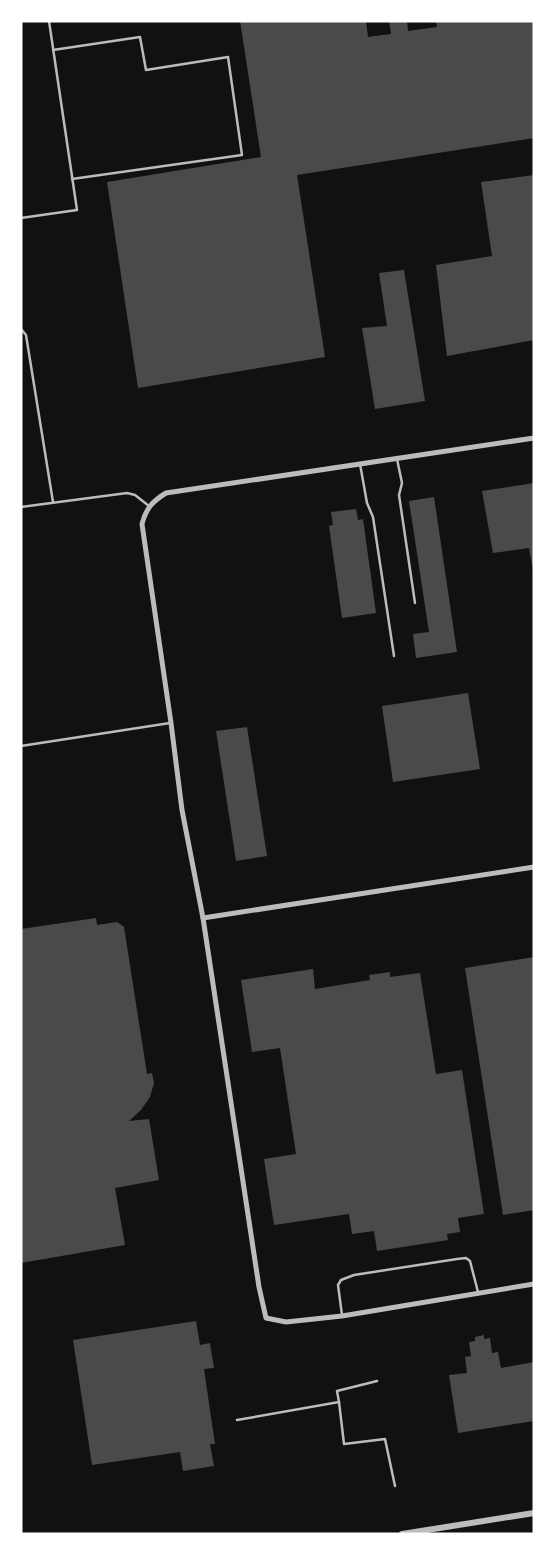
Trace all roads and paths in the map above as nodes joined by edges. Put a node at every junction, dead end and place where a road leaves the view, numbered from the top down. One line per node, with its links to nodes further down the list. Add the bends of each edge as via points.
1 (49, 21): 2 (lane)
2 (53, 50): 3 (lane); 3 (lane, via 140,37 146,70 228,57 242,155)
3 (72, 179): 4 (lane, via 77,210)
4 (21, 218)
5 (21, 329): 9 (lane, via 26,335)
6 (534, 438): 7 (street)
7 (398, 459): 8 (street); 12 (lane, via 402,483 399,495)
8 (360, 464): 10 (street, via 166,493); 13 (lane, via 373,517)
9 (53, 502): 10 (lane, via 127,493); 11 (lane)
10 (149, 506): 14 (street, via 142,524)
11 (21, 507)
12 (415, 603)
13 (394, 656)
14 (172, 723): 15 (lane); 17 (street, via 182,810)
15 (21, 746)
16 (534, 868): 17 (street)
17 (203, 918): 20 (street, via 266,1318 286,1322)
18 (534, 1284): 19 (street)
19 (478, 1293): 20 (street); 20 (lane, via 470,1261 466,1258 354,1275 341,1280 338,1285)
20 (342, 1316)
21 (377, 1381): 22 (lane, via 337,1391)
22 (339, 1402): 23 (lane); 24 (lane, via 344,1444 385,1439)
23 (237, 1420)
24 (395, 1486)
25 (534, 1513): 26 (street)
26 (402, 1534)

